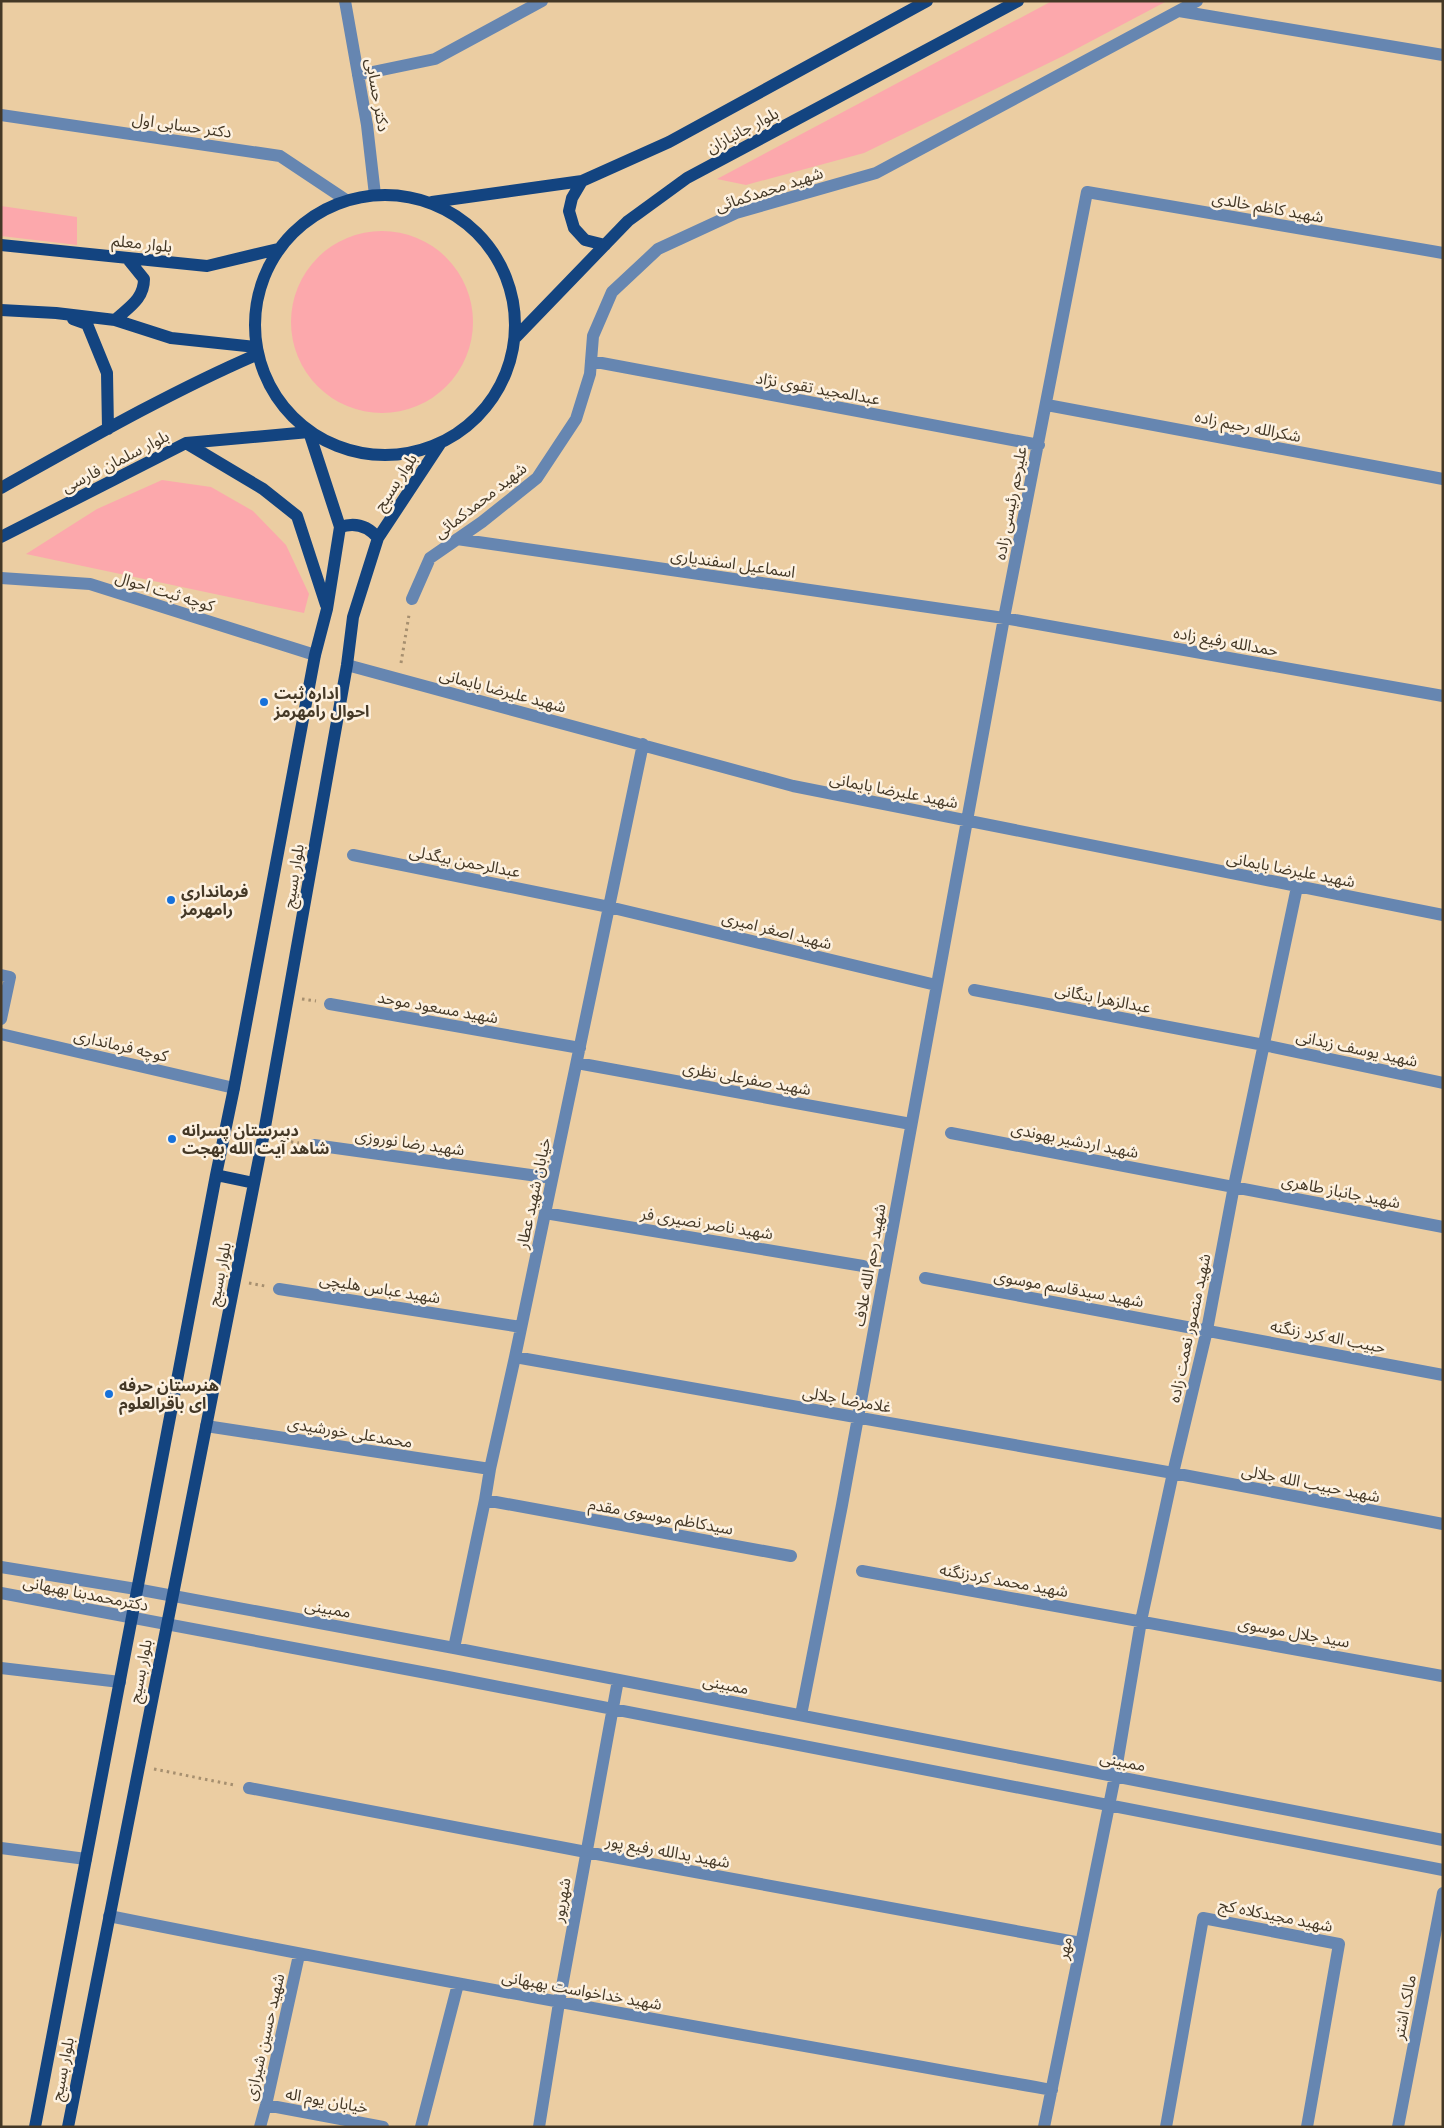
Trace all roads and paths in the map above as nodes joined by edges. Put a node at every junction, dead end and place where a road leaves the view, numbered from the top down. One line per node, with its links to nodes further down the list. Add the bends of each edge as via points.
1 (344, 1): 8 (street, دکتر حسابی)
2 (542, 1): 8 (street, via 435,59)
3 (927, 1): 10 (main road, بلوار جانبازان, via 669,142)
4 (1018, 1): 16 (main road, بلوار جانبازان, via 687,178 628,221)
5 (1197, 1): 6 (street, شهید محمدکمائی)
6 (1179, 11): 7 (street); 25 (street, شهید محمدکمائی, via 876,173 736,213 658,249 612,292 593,336)
7 (1443, 56)
8 (358, 75): 12 (street, دکتر حسابی)
9 (1, 115): 13 (street, دکتر حسابی اول, via 280,156)
10 (582, 181): 14 (main road, بلوار جانبازان); 16 (main road, via 569,211 574,228 585,240)
11 (1088, 192): 18 (street, شهید کاظم خالدی); 26 (street, علیرحم رئیسی زاده)
12 (376, 195): 13 (main road); 14 (main road, via 404,195)
13 (346, 200): 17 (main road, via 297,228)
14 (432, 202): 23 (main road, via 462,218 487,242 505,270 515,303)
15 (1, 245): 19 (main road, بلوار معلم)
16 (605, 245): 23 (main road, بلوار جانبازان)
17 (278, 249): 19 (main road, بلوار معلم, via 207,266); 24 (main road, via 262,279 255,313)
18 (1443, 253)
19 (126, 258): 22 (main road, via 144,279 144,290)
20 (1, 310): 21 (main road)
21 (56, 313): 22 (main road); 27 (main road, via 87,324 107,373)
22 (115, 320): 24 (main road, via 171,338)
23 (516, 337): 30 (main road, via 508,370 492,401 469,426)
24 (257, 351): 27 (main road, بلوار سلمان فارسی); 28 (main road, via 266,380 284,408)
25 (591, 361): 31 (street, عبدالمجید تقوی نژاد); 37 (street, شهید محمدکمائی, via 576,419 537,478)
26 (1047, 405): 31 (street, علیرحم رئیسی زاده); 32 (street, شکرالله رحیم زاده)
27 (108, 429): 33 (main road, بلوار سلمان فارسی)
28 (309, 432): 29 (main road, بلوار سلمان فارسی); 30 (main road, via 340,448 373,455 407,454); 34 (main road, بلوار بسیج)
29 (186, 443): 35 (main road, بلوار سلمان فارسی); 40 (main road, via 263,489 297,516)
30 (440, 444): 36 (main road, بلوار بسیج)
31 (1039, 445): 41 (street, علیرحم رئیسی زاده)
32 (1443, 480)
33 (1, 488)
34 (340, 527): 36 (main road, via 359,525); 40 (main road, بلوار بسیج)
35 (1, 537)
36 (378, 538): 43 (main road, بلوار بسیج, via 353,617)
37 (457, 539): 39 (street, شهید محمدکمائی, via 430,558); 41 (street, اسماعیل اسفندیاری)
38 (1, 578): 42 (street, کوچه ثبت احوال, via 90,584)
39 (412, 599): 44 (path)
40 (327, 609): 42 (main road, بلوار بسیج)
41 (1004, 618): 45 (street, حمدالله رفیع زاده); 47 (street, علیرحم رئیسی زاده)
42 (315, 655): 63 (main road, بلوار بسیج)
43 (347, 665): 44 (street, شهید علیرضا بایمانی); 55 (main road, بلوار بسیج)
44 (398, 678): 46 (street, شهید علیرضا بایمانی)
45 (1443, 696)
46 (643, 744): 47 (street, شهید علیرضا بایمانی, via 793,786); 50 (street, خیابان شهید عطار)
47 (966, 821): 49 (street, شهید علیرضا بایمانی); 53 (street, شهید رحم الله علاف)
48 (354, 855): 50 (street, عبدالرحمن بیگدلی)
49 (1298, 887): 51 (street, شهید علیرضا بایمانی); 59 (street, شهید منصور نعمت زاده)
50 (609, 906): 53 (street, شهید اصغر امیری); 60 (street, خیابان شهید عطار)
51 (1443, 915)
52 (6, 976): 57 (street)
53 (936, 985): 64 (street, شهید رحم الله علاف)
54 (974, 990): 59 (street, عبدالزهرا بنگانی)
55 (289, 997): 56 (path); 66 (main road, بلوار بسیج)
56 (330, 1004): 60 (street, شهید مسعود موحد)
57 (1, 1019)
58 (1, 1034): 63 (street, کوچه فرمانداری)
59 (1264, 1045): 62 (street, شهید یوسف زیدانی); 71 (street, شهید منصور نعمت زاده)
60 (580, 1048): 61 (street, خیابان شهید عطار)
61 (577, 1063): 64 (street, شهید صفرعلی نظری); 69 (street, خیابان شهید عطار)
62 (1443, 1083)
63 (234, 1088): 68 (main road, بلوار بسیج)
64 (911, 1124): 82 (street, شهید رحم الله علاف)
65 (952, 1133): 71 (street, شهید اردشیر بهوندی)
66 (263, 1138): 67 (path); 70 (main road, بلوار بسیج)
67 (314, 1145): 69 (street, شهید رضا نوروزی)
68 (216, 1175): 70 (main road); 91 (main road, بلوار بسیج)
69 (552, 1178): 72 (street, خیابان شهید عطار)
70 (254, 1183): 76 (main road, بلوار بسیج)
71 (1234, 1186): 73 (street, شهید جانباز طاهری); 79 (street, شهید منصور نعمت زاده)
72 (545, 1213): 74 (street, شهید ناصر نصیری فر); 78 (street, خیابان شهید عطار)
73 (1443, 1227)
74 (863, 1266)
75 (924, 1278): 79 (street, شهید سیدقاسم موسوی)
76 (234, 1280): 77 (path); 83 (main road, بلوار بسیج)
77 (279, 1289): 78 (street, شهید عباس هلیچی)
78 (521, 1327): 80 (street, خیابان شهید عطار)
79 (1208, 1330): 81 (street, حبیب اله کرد زنگنه); 85 (street, شهید منصور نعمت زاده)
80 (515, 1357): 82 (street, غلامرضا جلالی); 84 (street, خیابان شهید عطار)
81 (1443, 1374)
82 (858, 1418): 85 (street, غلامرضا جلالی); 103 (street, شهید رحم الله علاف)
83 (206, 1426): 84 (street, محمدعلی خورشیدی); 93 (main road, بلوار بسیج)
84 (490, 1470): 86 (street, خیابان شهید عطار)
85 (1173, 1473): 87 (street, شهید حبیب الله جلالی); 95 (street, شهید منصور نعمت زاده)
86 (485, 1500): 88 (street, سیدکاظم موسوی مقدم); 97 (street, خیابان شهید عطار)
87 (1443, 1524)
88 (791, 1556)
89 (1, 1567): 91 (street, ممبینی)
90 (862, 1571): 95 (street, شهید محمد کردزنگنه)
91 (136, 1589): 93 (street, ممبینی); 94 (main road, بلوار بسیج)
92 (1, 1593): 94 (street, دکترمحمدبنا بهبهانی)
93 (171, 1596): 96 (main road, بلوار بسیج); 97 (street, ممبینی)
94 (132, 1618): 96 (street, دکترمحمدبنا بهبهانی); 101 (main road, بلوار بسیج)
95 (1141, 1621): 99 (street, سید جلال موسوی); 105 (street, شهید منصور نعمت زاده)
96 (165, 1625): 102 (street); 104 (main road, بلوار بسیج)
97 (454, 1648): 100 (street, ممبینی)
98 (1, 1668): 101 (street)
99 (1442, 1676)
100 (618, 1680): 102 (street, شهریور); 103 (street, ممبینی)
101 (120, 1682): 111 (main road, بلوار بسیج)
102 (613, 1709): 107 (street); 110 (street, شهریور)
103 (801, 1715): 105 (street, ممبینی)
104 (138, 1766): 106 (path); 114 (main road, بلوار بسیج)
105 (1115, 1776): 107 (street, مهر); 108 (street, ممبینی)
106 (249, 1788): 110 (street, شهید یدالله رفیع پور)
107 (1108, 1806): 112 (street); 115 (street, مهر)
108 (1443, 1840)
109 (1, 1848): 111 (street)
110 (586, 1852): 115 (street, شهید یدالله رفیع پور); 118 (street, شهریور)
111 (86, 1859): 121 (main road, بلوار بسیج)
112 (1443, 1870)
113 (1443, 1893): 130 (street, مالک اشتر)
114 (108, 1916): 116 (street, شهید خداخواست بهبهانی); 122 (main road, بلوار بسیج)
115 (1081, 1943): 119 (street, مهر)
116 (299, 1954): 117 (street, شهید خداخواست بهبهانی); 120 (street, شهید حسین شیرازی)
117 (458, 1984): 118 (street, شهید خداخواست بهبهانی); 125 (street)
118 (559, 2003): 119 (street, شهید خداخواست بهبهانی); 126 (street, شهریور)
119 (1052, 2090): 127 (street, مهر)
120 (266, 2105): 123 (street, شهید حسین شیرازی); 124 (street, خیابان یوم اله)
121 (35, 2127)
122 (68, 2127)
123 (260, 2127)
124 (383, 2127)
125 (421, 2127)
126 (539, 2127)
127 (1044, 2127)
128 (1166, 2127): 129 (street, شهید مجیدکلاه کج, via 1203,1918 1339,1944)
129 (1307, 2127)
130 (1398, 2127)

